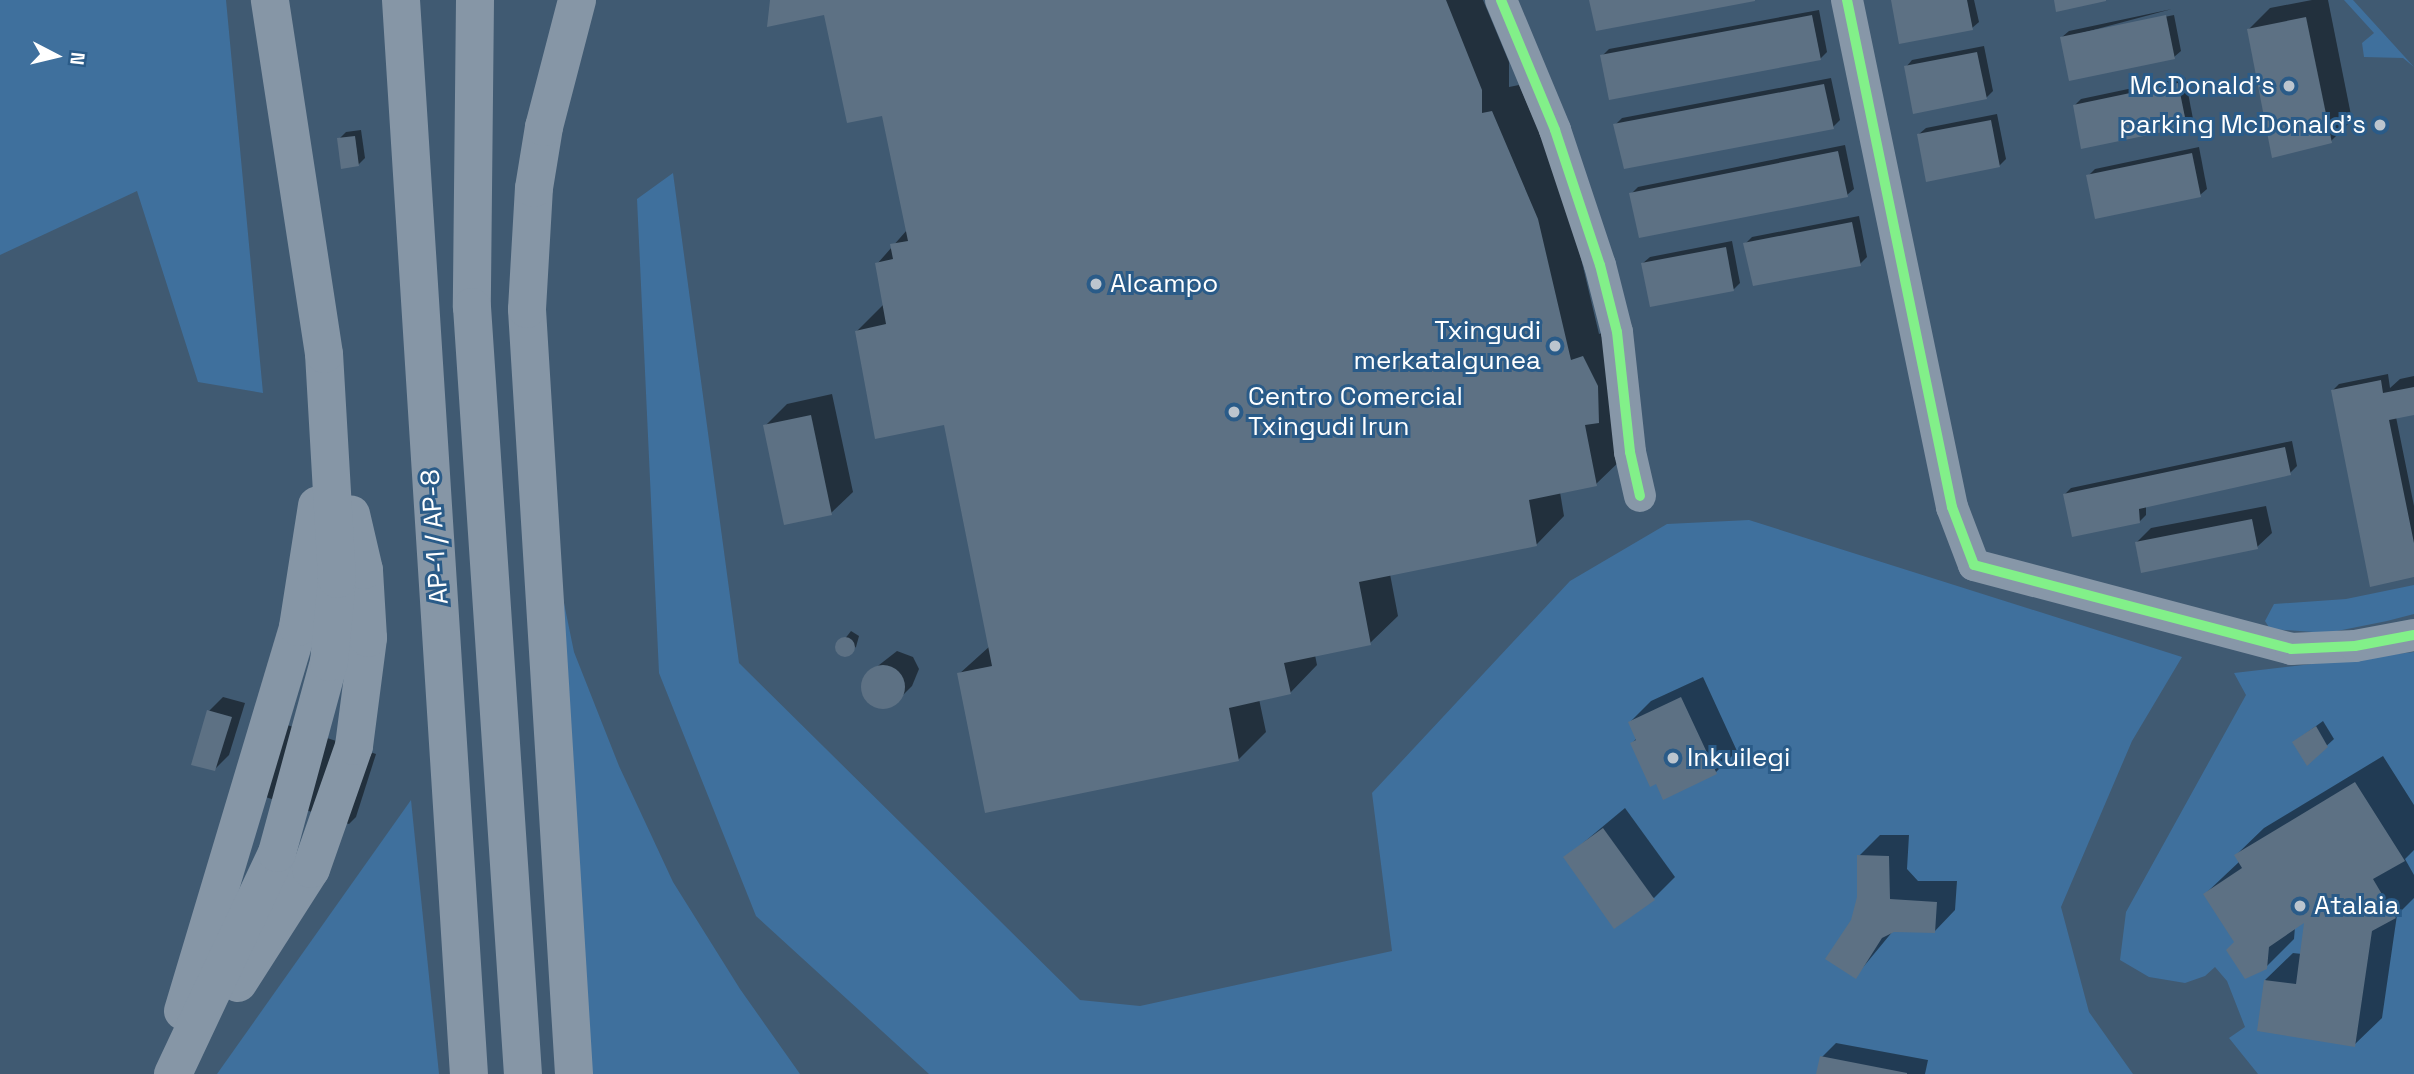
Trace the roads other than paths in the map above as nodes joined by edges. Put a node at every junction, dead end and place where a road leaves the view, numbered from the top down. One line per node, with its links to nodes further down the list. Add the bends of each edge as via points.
1 (270, 0): 7 (highway, via 313,272)
2 (401, 0): 11 (highway, AP-1 / AP-8)
3 (475, 0): 12 (highway, AP-1 / AP-8, via 472,307)
4 (578, 0): 13 (highway, via 536,176 527,309)
5 (1501, 0): 8 (street, via 1565,156 1600,265 1617,332 1630,452)
6 (1847, 0): 9 (street, via 1952,507 1974,565 2291,649 2355,646)
7 (329, 419): 10 (highway, via 314,652 251,855); 10 (highway, via 364,570 368,638 354,746 311,869)
8 (1640, 496)
9 (2414, 635)
10 (173, 1074)
11 (469, 1074)
12 (523, 1074)
13 (574, 1074)

